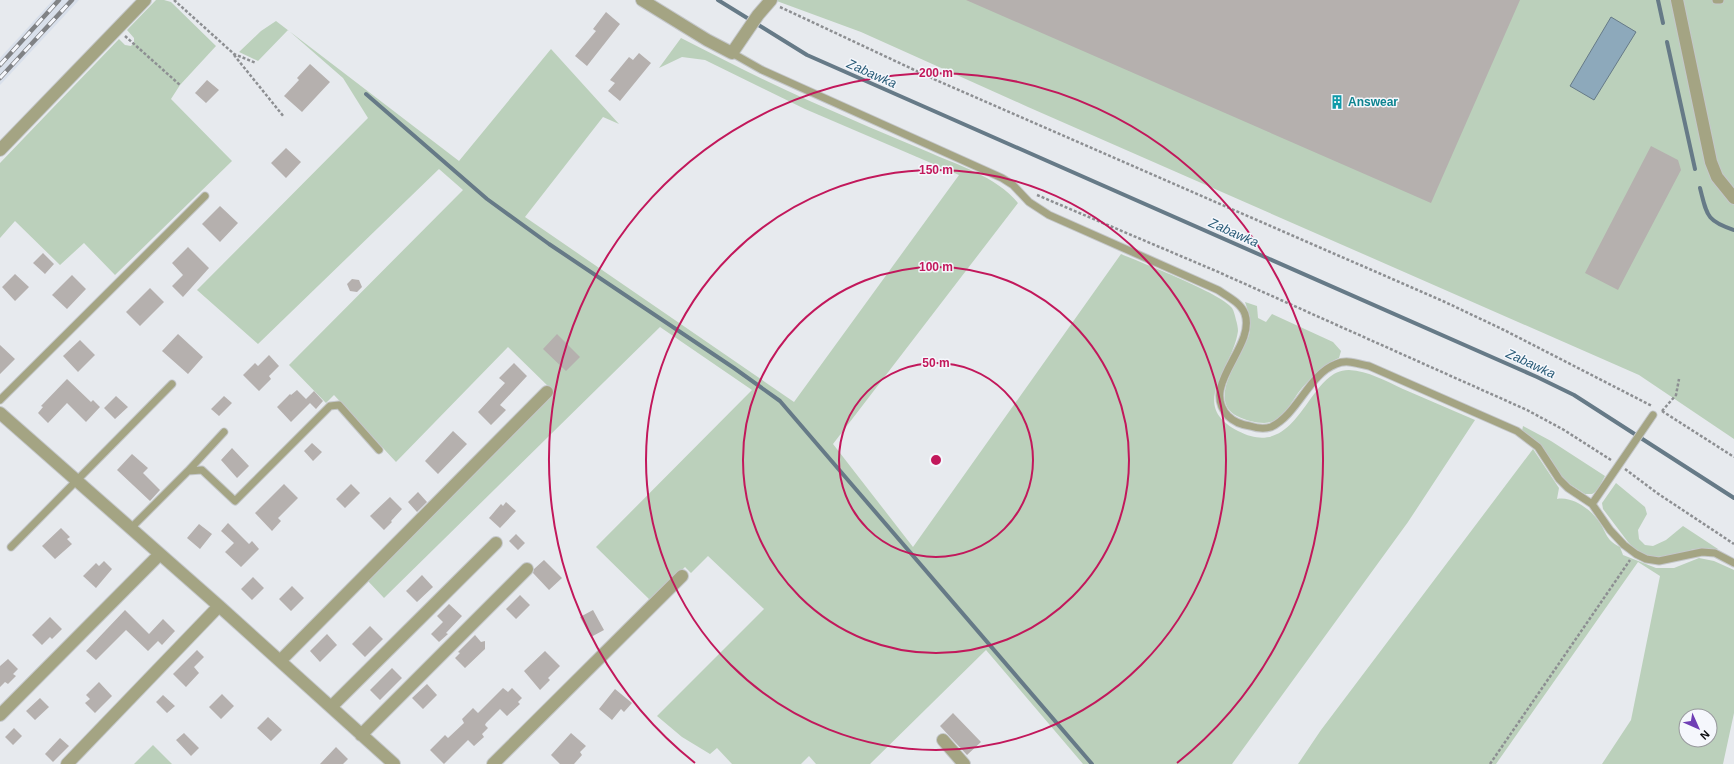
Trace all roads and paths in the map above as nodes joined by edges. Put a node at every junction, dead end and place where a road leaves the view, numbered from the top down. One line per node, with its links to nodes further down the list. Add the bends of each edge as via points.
1 (145, 0): 8 (street)
2 (174, 0): 9 (path)
3 (642, 0): 10 (street)
4 (1677, 0): 17 (street, via 1711,162 1717,177)
5 (1716, 0): 6 (lane)
6 (1720, 0)
7 (770, 1): 10 (street); 22 (path, via 945,84 1445,302)
8 (117, 29): 12 (path); 14 (street)
9 (234, 54): 11 (path); 13 (path)
10 (732, 54): 31 (lane, via 762,70 1002,178 1029,202 1049,215 1218,290 1234,300 1245,314 1246,332 1221,387 1220,401 1228,416 1242,424 1270,428 1282,419 1324,371 1336,364 1347,361 1369,366 1517,431 1538,447 1568,488)
11 (256, 63)
12 (180, 85)
13 (284, 116)
14 (0, 150)
15 (1033, 193): 28 (path, via 1216,271 1527,410)
16 (205, 196): 21 (lane)
17 (1734, 198)
18 (1679, 379): 22 (path, via 1676,395)
19 (172, 384): 30 (lane)
20 (547, 392): 42 (street)
21 (0, 400)
22 (1662, 411): 24 (path); 27 (path)
23 (0, 414): 30 (street)
24 (1653, 415): 28 (lane)
25 (224, 432): 29 (lane)
26 (379, 450): 29 (lane, via 338,405 330,406 235,501 202,470)
27 (1734, 457)
28 (1621, 464): 31 (lane); 34 (path)
29 (188, 470): 32 (lane)
30 (75, 481): 32 (street); 35 (lane)
31 (1592, 504): 36 (lane, via 1610,530)
32 (130, 529): 37 (street)
33 (496, 543): 43 (street)
34 (1734, 544)
35 (11, 548)
36 (1633, 552): 38 (lane, via 1646,559 1659,561 1702,552 1715,554); 51 (path, via 1626,566)
37 (159, 554): 41 (street); 44 (street)
38 (1734, 563)
39 (527, 569): 45 (street)
40 (682, 576): 49 (street)
41 (219, 606): 42 (street); 48 (street)
42 (280, 661): 43 (street)
43 (331, 707): 45 (street)
44 (0, 715)
45 (361, 735): 47 (street)
46 (943, 740): 50 (street)
47 (387, 762)
48 (67, 764)
49 (493, 764)
50 (964, 764)
51 (1490, 764)

